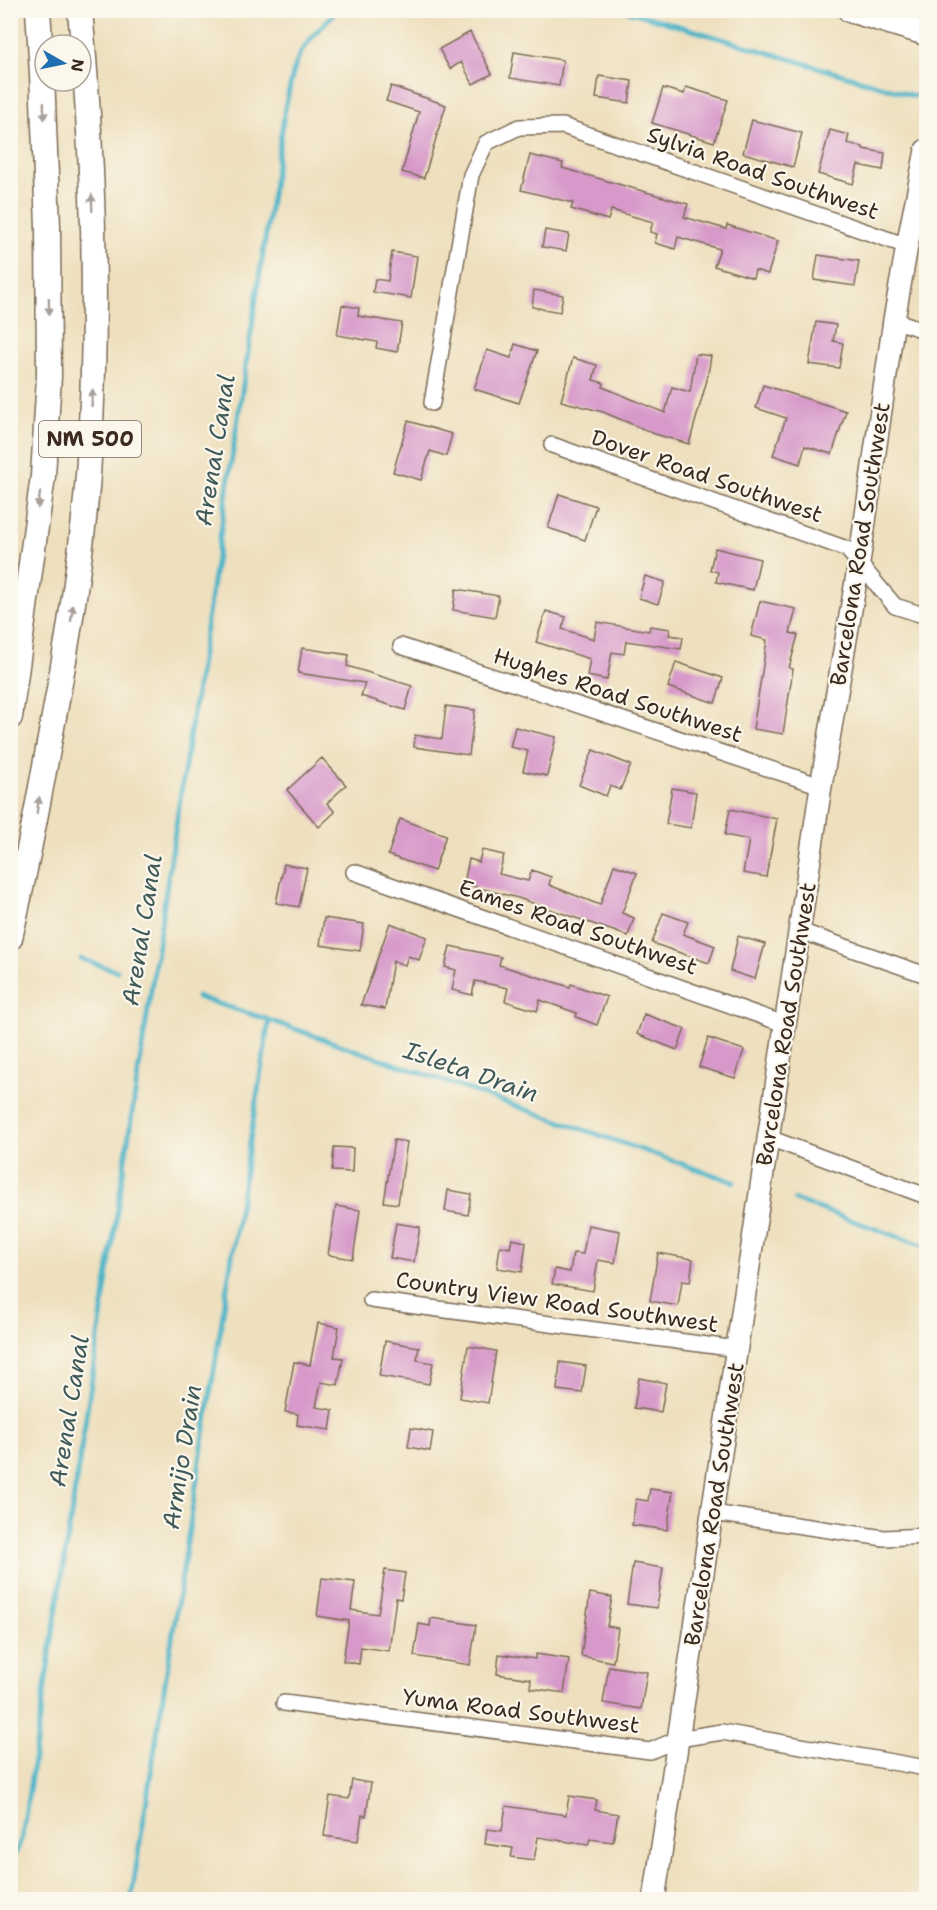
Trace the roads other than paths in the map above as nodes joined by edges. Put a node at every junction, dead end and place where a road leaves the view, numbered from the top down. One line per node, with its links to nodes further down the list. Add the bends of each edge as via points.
1 (38, 10): 14 (main road, NM 500, one-way to 14, via 50,376 43,476)
2 (80, 10): 16 (main road, NM 500, one-way to 2, via 69,634 88,477 93,227)
3 (849, 10): 4 (main road)
4 (927, 33)
5 (927, 150): 6 (street, Barcelona Road Southwest)
6 (907, 246): 7 (street, Barcelona Road Southwest); 9 (street, Sylvia Road Southwest, via 563,126 519,127 486,143 471,175)
7 (894, 320): 8 (street); 11 (street, Barcelona Road Southwest)
8 (927, 331)
9 (432, 403)
10 (552, 445): 11 (street, Dover Road Southwest, via 847,549)
11 (859, 563): 12 (street, Dover Road Southwest, via 895,606); 15 (street, Barcelona Road Southwest)
12 (927, 616)
13 (401, 646): 15 (street, Hughes Road Southwest)
14 (10, 717)
15 (821, 786): 18 (street, Barcelona Road Southwest)
16 (19, 861): 19 (main road, NM 500)
17 (354, 872): 21 (street, Eames Road Southwest)
18 (800, 931): 20 (street); 21 (street, Barcelona Road Southwest)
19 (10, 938)
20 (927, 975)
21 (787, 1025): 22 (street, Barcelona Road Southwest)
22 (769, 1138): 23 (street); 25 (street, Barcelona Road Southwest)
23 (927, 1196)
24 (371, 1300): 25 (street, Country View Road Southwest)
25 (737, 1349): 26 (street, Barcelona Road Southwest)
26 (713, 1513): 27 (street, via 884,1538); 29 (street, Barcelona Road Southwest)
27 (927, 1536)
28 (284, 1703): 29 (street, Yuma Road Southwest, via 650,1750)
29 (678, 1739): 30 (street, Yuma Road Southwest, via 722,1732); 31 (street, Barcelona Road Southwest)
30 (927, 1768)
31 (654, 1899)

